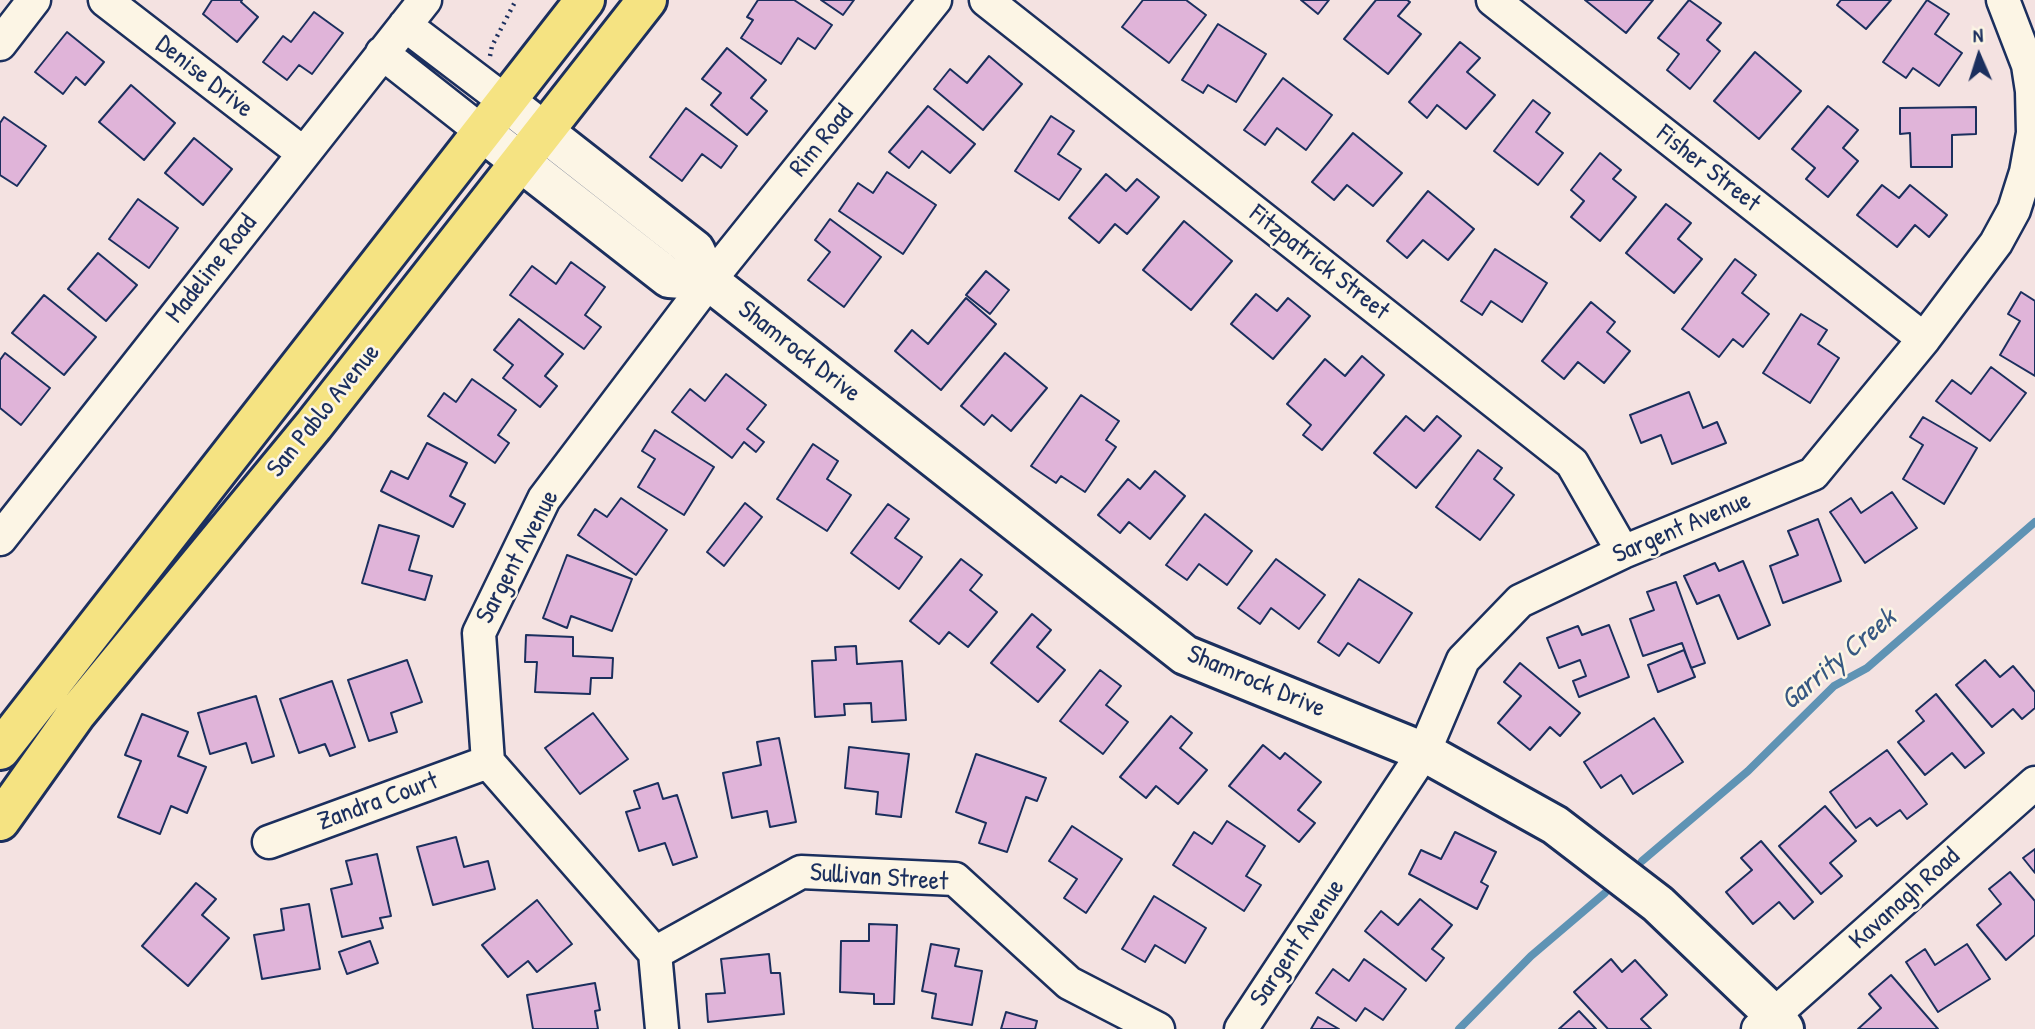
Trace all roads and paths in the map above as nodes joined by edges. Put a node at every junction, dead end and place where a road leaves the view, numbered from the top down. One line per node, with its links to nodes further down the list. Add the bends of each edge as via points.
1 (34, 0): 12 (street)
2 (105, 0): 17 (street, Denise Drive)
3 (425, 0): 11 (street, Madeline Road)
4 (516, 0): 14 (path, via 489,61)
5 (585, 0): 14 (main road, San Pablo Avenue)
6 (647, 0): 16 (main road, San Pablo Avenue)
7 (935, 0): 18 (street, Rim Road)
8 (986, 0): 21 (street, Fitzpatrick Street, via 1572,463)
9 (1493, 0): 19 (street, Fisher Street)
10 (2003, 0): 19 (street, Sargent Avenue, via 2021,40 2032,91 2033,133 2026,172 1996,243)
11 (405, 24): 13 (street, Madeline Road); 14 (street, Shamrock Drive)
12 (0, 44)
13 (382, 53): 15 (street, Shamrock Drive); 17 (street, Madeline Road)
14 (500, 83): 15 (main road, San Pablo Avenue); 16 (street, Shamrock Drive)
15 (481, 131): 16 (street, Shamrock Drive); 22 (main road, San Pablo Avenue)
16 (533, 147): 18 (street, Shamrock Drive, via 695,250); 26 (main road, San Pablo Avenue, via 314,425 76,714)
17 (303, 153): 20 (street, Madeline Road)
18 (709, 282): 23 (street, Shamrock Drive, via 1185,655); 24 (street, Sargent Avenue, via 544,499 479,633)
19 (1924, 339): 21 (street, Sargent Avenue, via 1813,474)
20 (0, 539)
21 (1623, 552): 23 (street, Sargent Avenue, via 1520,601 1463,660)
22 (0, 750)
23 (1424, 752): 29 (street, Shamrock Drive, via 1555,825 1658,904); 32 (street, Sargent Avenue)
24 (488, 762): 27 (street, Zandra Court); 28 (street)
25 (2035, 783): 29 (street, Kavanagh Road)
26 (0, 821)
27 (269, 842)
28 (655, 953): 30 (street); 31 (street, Sullivan Street, via 800,872 955,879 1069,983)
29 (1772, 1024)
30 (662, 1029)
31 (1158, 1029)
32 (1241, 1029)

